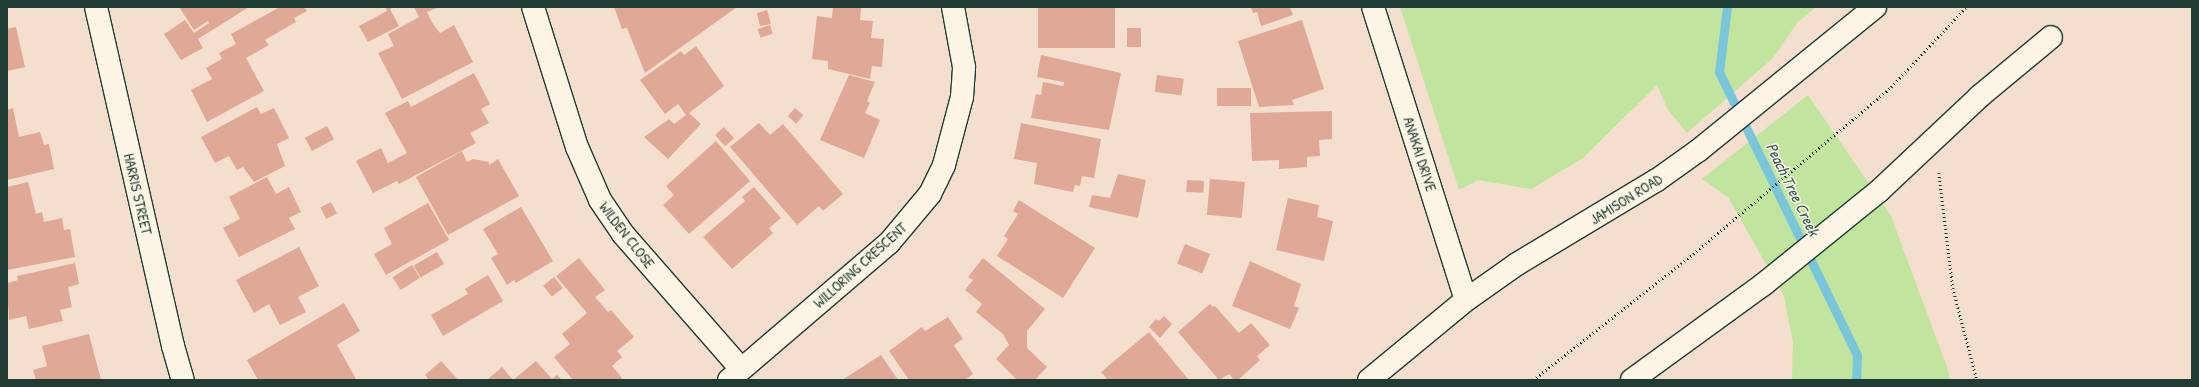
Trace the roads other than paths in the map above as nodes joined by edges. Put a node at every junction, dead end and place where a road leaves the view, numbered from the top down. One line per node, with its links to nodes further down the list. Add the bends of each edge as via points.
1 (96, 7): 9 (street, HARRIS STREET, via 162,300)
2 (533, 7): 8 (street, WILDEN CLOSE, via 577,147 600,200 623,234)
3 (953, 7): 8 (street, WILLORING CRESCENT, via 964,67 962,97 944,165 930,194 889,243)
4 (1373, 7): 7 (street, ANAKAI DRIVE)
5 (1875, 7): 7 (street, JAMISON ROAD, via 1699,150 1657,180 1517,264)
6 (2051, 37): 11 (street, via 1935,136 1879,191 1764,284)
7 (1466, 300): 10 (street, JAMISON ROAD)
8 (735, 375)
9 (184, 380)
10 (1369, 380)
11 (1632, 380)

